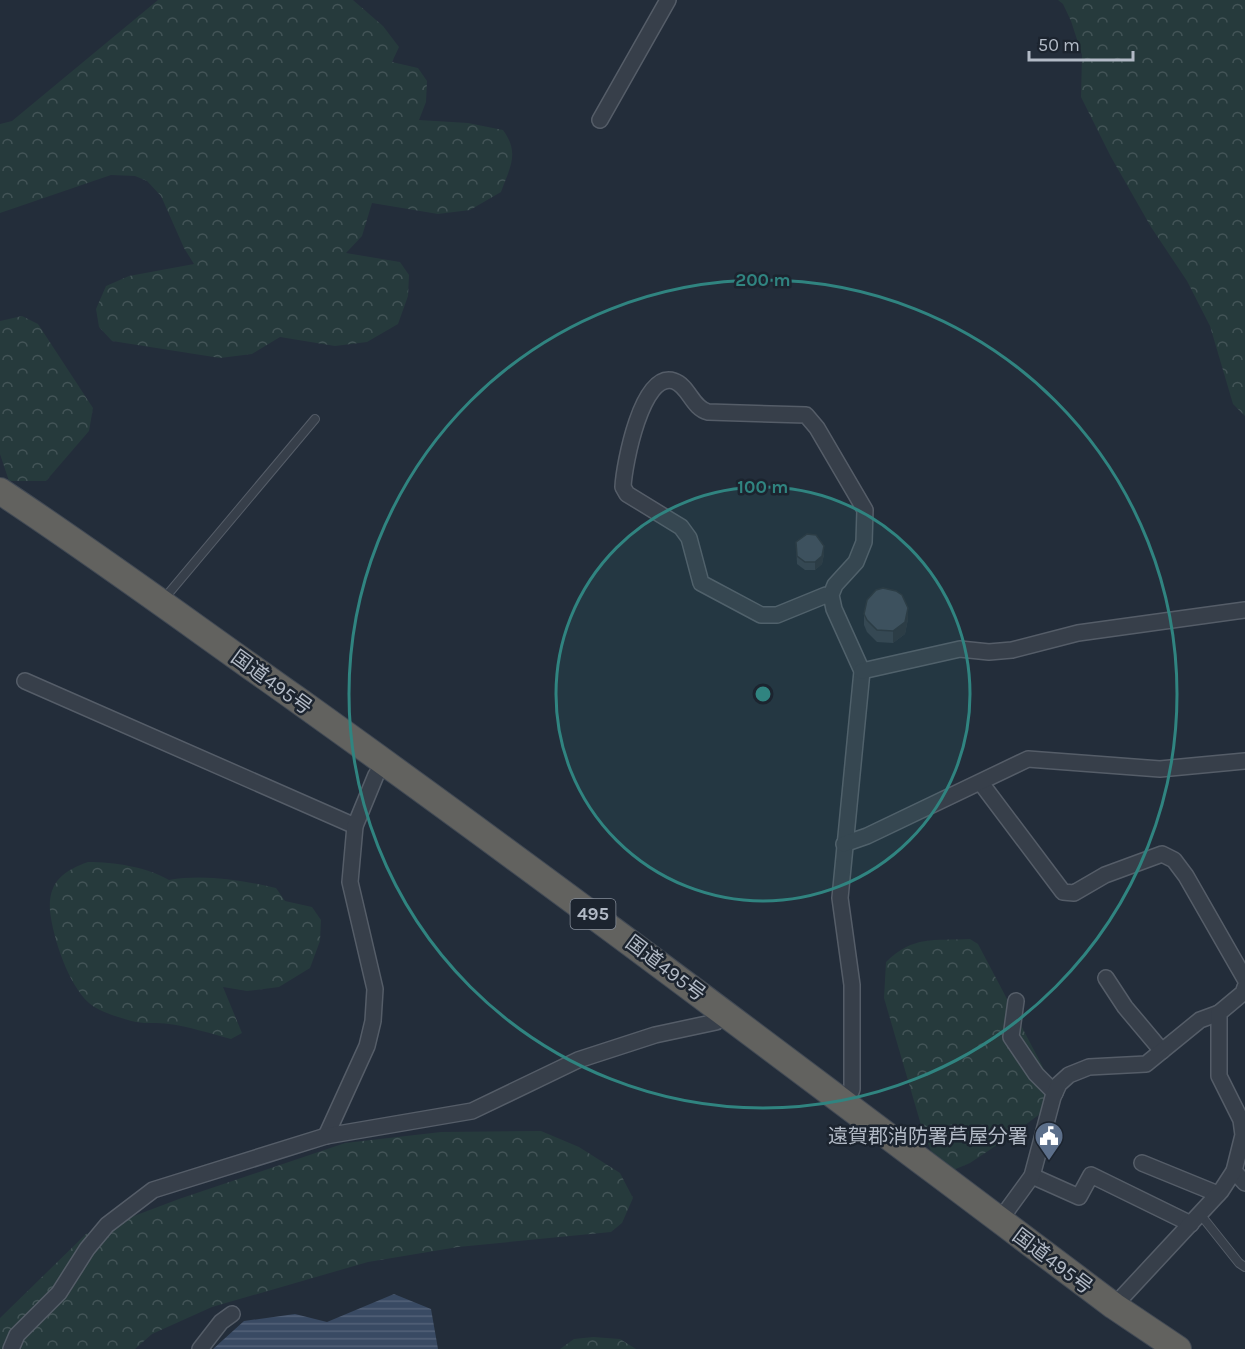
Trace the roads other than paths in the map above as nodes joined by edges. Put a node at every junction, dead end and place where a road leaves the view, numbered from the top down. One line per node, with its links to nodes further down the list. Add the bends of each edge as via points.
1 (668, 0): 2 (street)
2 (600, 120)
3 (315, 419): 7 (lane)
4 (0, 491): 7 (highway, 国道495号 / 495)
5 (0, 504): 12 (highway, 国道495号 / 495)
6 (831, 595): 6 (street, via 856,562 864,542 865,510 818,429 806,415 702,411 679,383 662,380 641,408 623,487 627,494 681,527 689,538 701,583 761,615 777,615); 9 (street)
7 (161, 603): 24 (highway, 国道495号 / 495, via 656,960)
8 (1245, 610): 9 (street, via 1078,633 1012,650 960,649)
9 (862, 671): 15 (street)
10 (25, 681): 14 (street)
11 (1245, 761): 13 (street, via 1160,769 1028,759)
12 (376, 775): 14 (street); 21 (highway, 国道495号 / 495)
13 (981, 783): 15 (street); 17 (street, via 1063,892 1074,892 1105,875 1162,854 1174,860)
14 (355, 826): 25 (street, via 350,882 375,989 373,1021 367,1046)
15 (844, 844): 24 (street, via 840,898 852,985 852,1089)
16 (1106, 978): 22 (street)
17 (1245, 979)
18 (1245, 987): 20 (street)
19 (1016, 1001): 23 (street, via 1011,1037 1036,1074)
20 (1219, 1013): 22 (street, via 1200,1020); 27 (street, via 1219,1076 1241,1120 1243,1135)
21 (716, 1022): 25 (street, via 655,1035 578,1060 471,1111); 38 (highway, 国道495号 / 495, via 1043,1270)
22 (1162, 1051): 23 (street, via 1146,1064 1078,1071 1059,1084)
23 (1055, 1093): 28 (street)
24 (846, 1105): 32 (highway, 国道495号 / 495)
25 (326, 1136): 36 (street, via 153,1190 107,1225 59,1293 17,1335)
26 (1142, 1163): 30 (street)
27 (1234, 1171): 29 (street); 30 (street)
28 (1032, 1176): 31 (street, via 1079,1197 1091,1174); 32 (street)
29 (1245, 1183)
30 (1218, 1194): 31 (street)
31 (1195, 1219): 33 (lane); 34 (street)
32 (1000, 1220): 34 (highway, 国道495号 / 495)
33 (1245, 1267)
34 (1114, 1306): 39 (highway, 国道495号 / 495)
35 (232, 1314): 37 (street)
36 (11, 1349)
37 (200, 1349)
38 (1155, 1349)
39 (1178, 1349)

